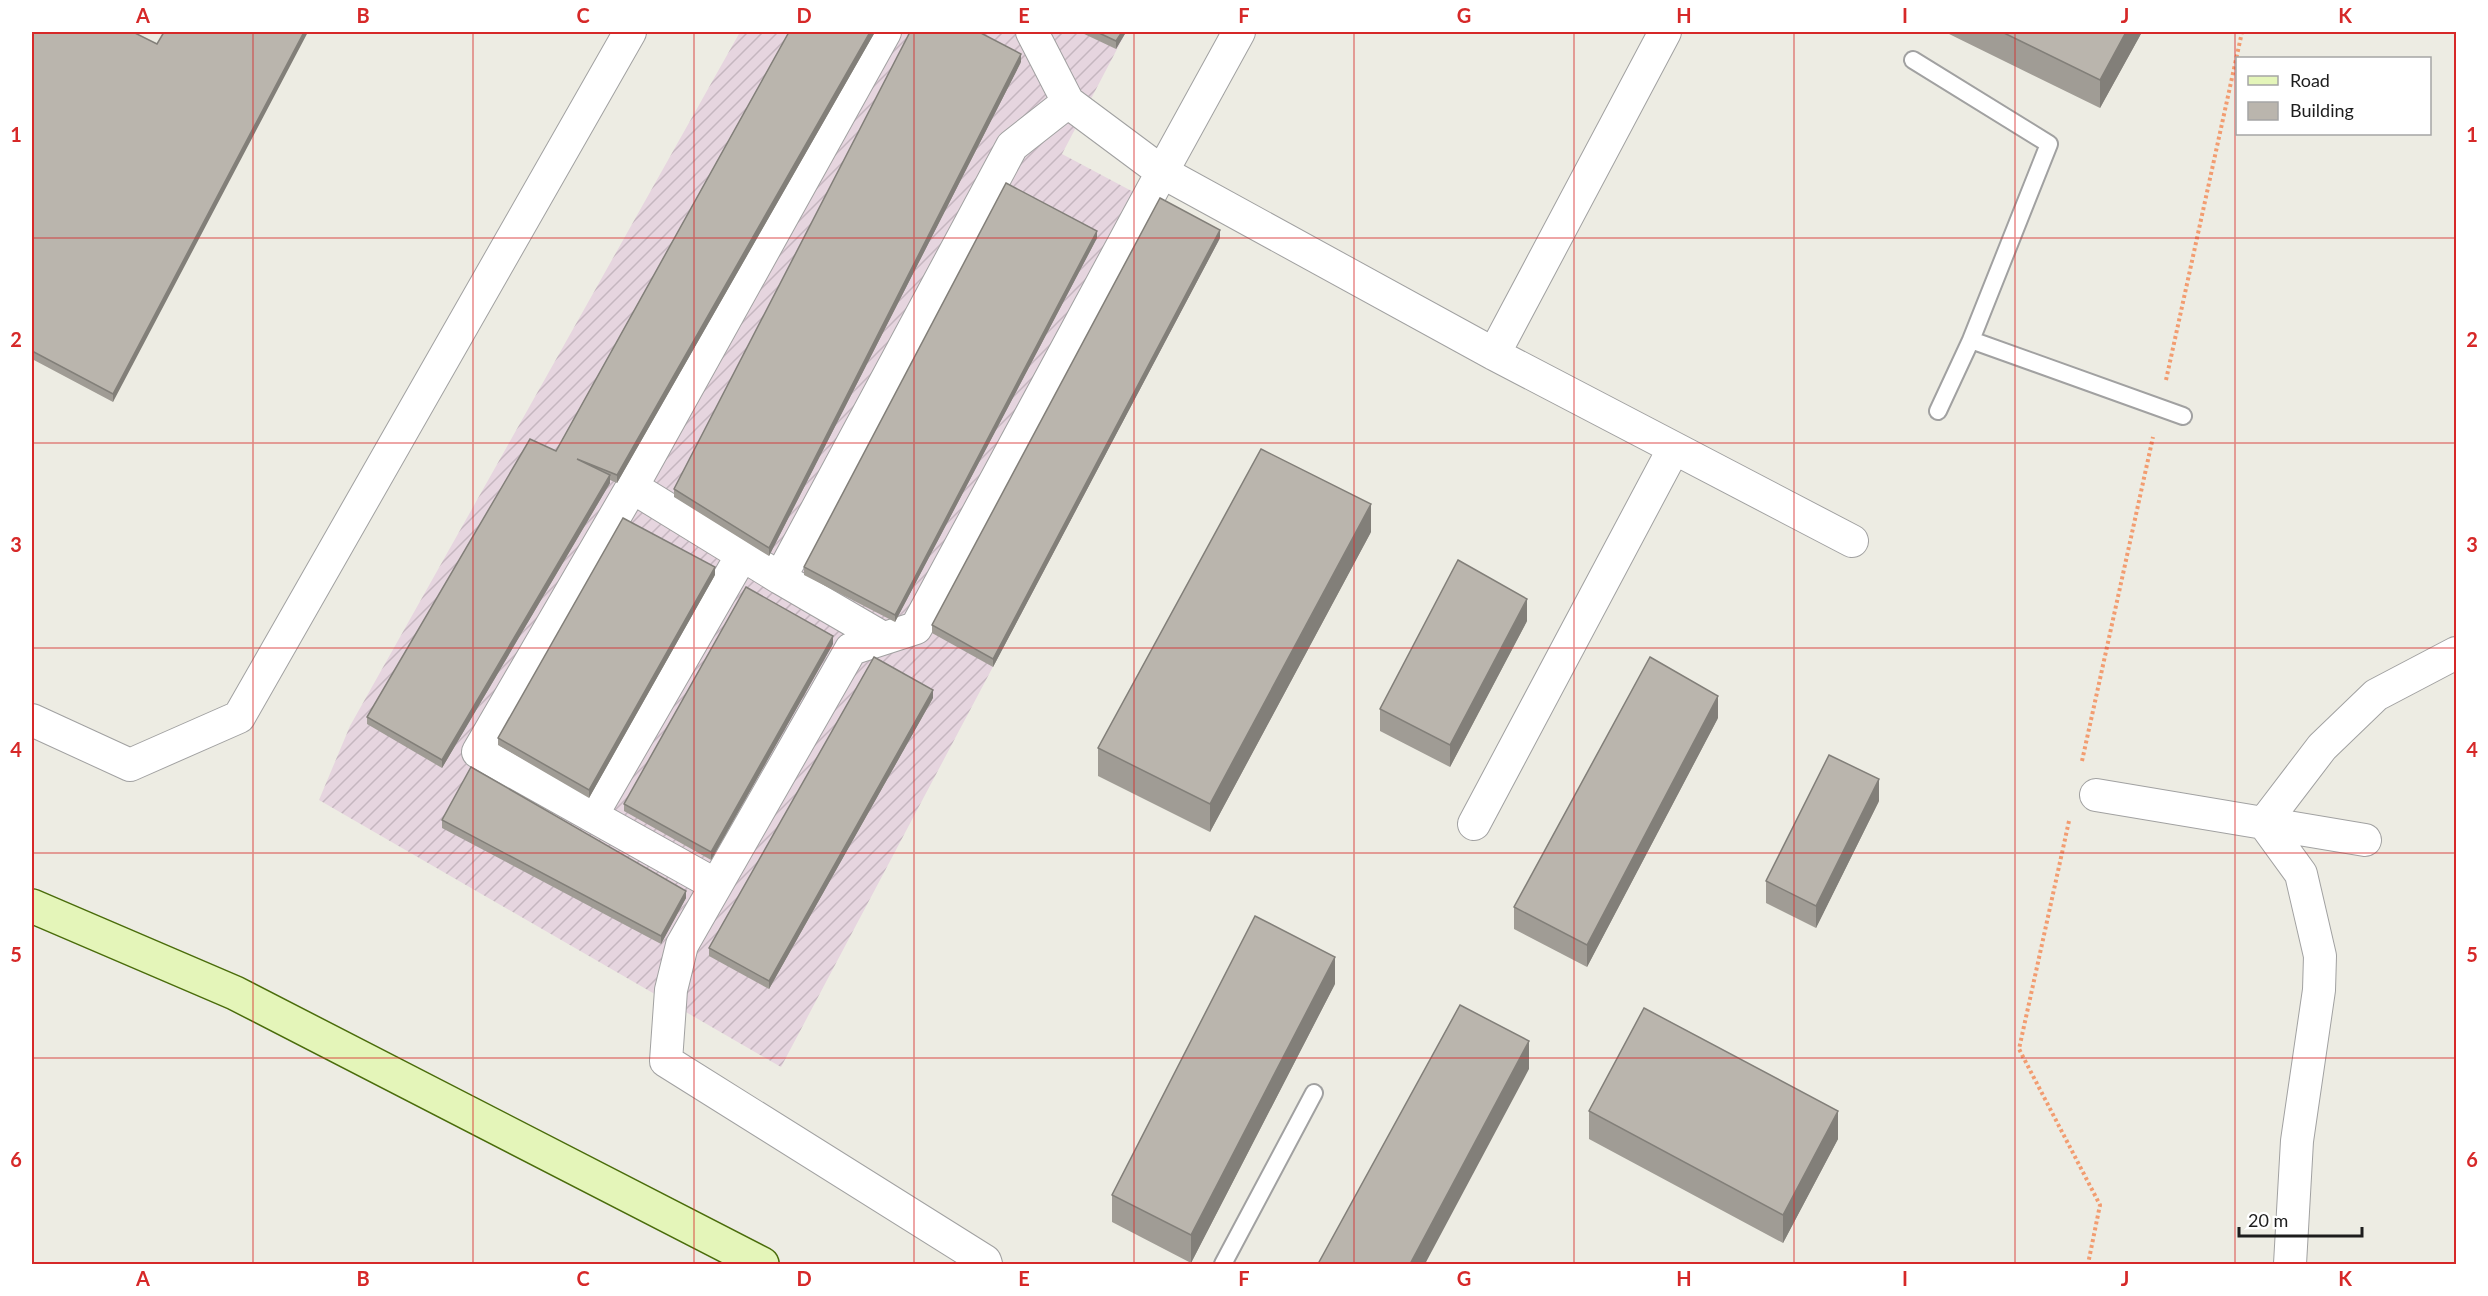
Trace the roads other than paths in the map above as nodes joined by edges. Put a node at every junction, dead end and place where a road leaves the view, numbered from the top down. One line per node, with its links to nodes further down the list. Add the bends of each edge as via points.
1 (630, 32): 20 (street, via 239,717 130,765)
2 (885, 32): 14 (street)
3 (1032, 32): 7 (street)
4 (1239, 32): 8 (street)
5 (1665, 32): 10 (street)
6 (1913, 60): 9 (lane, via 2049,144)
7 (1068, 102): 8 (street); 17 (street, via 1012,146)
8 (1162, 172): 10 (street); 18 (street, via 916,628)
9 (1971, 340): 11 (lane); 12 (lane)
10 (1494, 354): 13 (street)
11 (1938, 411)
12 (2183, 416)
13 (1674, 448): 15 (street); 24 (street)
14 (632, 487): 16 (street); 22 (street, via 478,752)
15 (1852, 541)
16 (742, 555): 17 (street); 22 (street)
17 (780, 578): 18 (street)
18 (883, 638): 26 (street, via 851,649)
19 (2457, 653): 23 (street, via 2376,695 2322,747)
20 (32, 720)
21 (2088, 782): 23 (street)
22 (592, 815): 26 (street)
23 (2264, 823): 25 (street); 32 (street, via 2301,874 2320,956 2319,990 2297,1141)
24 (1474, 824)
25 (2365, 840)
26 (716, 885): 30 (street, via 682,945 671,990 666,1061)
27 (32, 906): 29 (main road, via 235,993)
28 (1314, 1093): 31 (lane)
29 (762, 1264)
30 (986, 1264)
31 (1223, 1264)
32 (2290, 1264)

